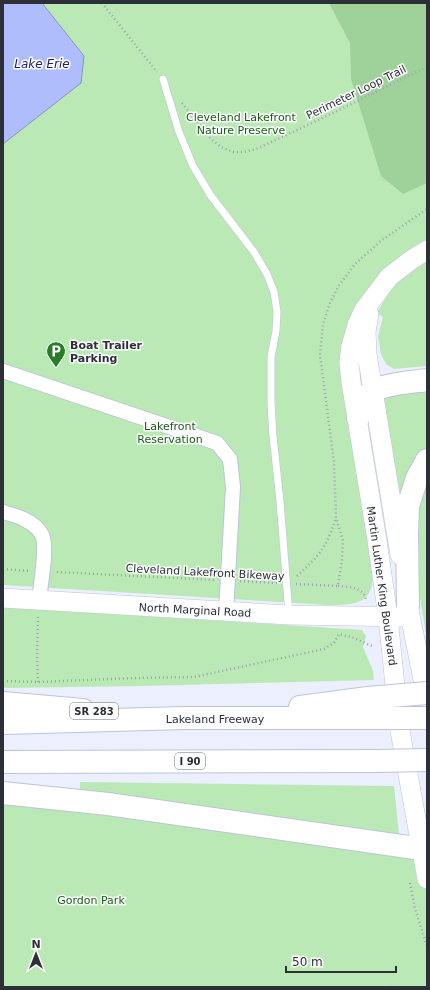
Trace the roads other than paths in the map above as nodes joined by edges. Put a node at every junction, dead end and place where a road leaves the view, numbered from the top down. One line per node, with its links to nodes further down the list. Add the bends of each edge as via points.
1 (163, 80): 14 (lane, via 179,132 193,166 211,196 254,252 274,292 277,312 271,357 271,403)
2 (427, 250): 3 (main road, Martin Luther King Boulevard, via 389,277)
3 (373, 297): 6 (main road, Martin Luther King Boulevard, via 366,346); 7 (main road, Martin Luther King Boulevard, via 357,325 350,353 351,382)
4 (3, 371): 13 (street, via 217,443 230,459 233,487)
5 (427, 380): 6 (highway)
6 (374, 390): 7 (highway, via 360,404); 12 (main road, Martin Luther King Boulevard)
7 (358, 418): 15 (main road, Martin Luther King Boulevard)
8 (427, 460): 12 (highway, via 417,478 408,506)
9 (3, 512): 11 (street, via 30,522 43,537)
10 (3, 598): 11 (main road, North Marginal Road)
11 (39, 601): 13 (main road, North Marginal Road)
12 (409, 611): 15 (main road, North Marginal Road); 17 (main road, Martin Luther King Boulevard)
13 (226, 612): 14 (main road, North Marginal Road)
14 (289, 615): 15 (main road, North Marginal Road)
15 (388, 617): 26 (main road, Martin Luther King Boulevard, via 399,725)
16 (427, 694): 19 (highway, bridge)
17 (427, 699)
18 (3, 702): 20 (highway, SR 283)
19 (369, 708): 20 (highway, Lakeland Freeway); 21 (highway, Lakeland Freeway, bridge)
20 (184, 718): 22 (highway, Lakeland Freeway)
21 (427, 718)
22 (3, 723)
23 (427, 760): 24 (highway, I 90, bridge)
24 (3, 762)
25 (3, 793): 26 (highway, via 108,804)
26 (424, 848): 27 (main road, Martin Luther King Boulevard)
27 (418, 878)

